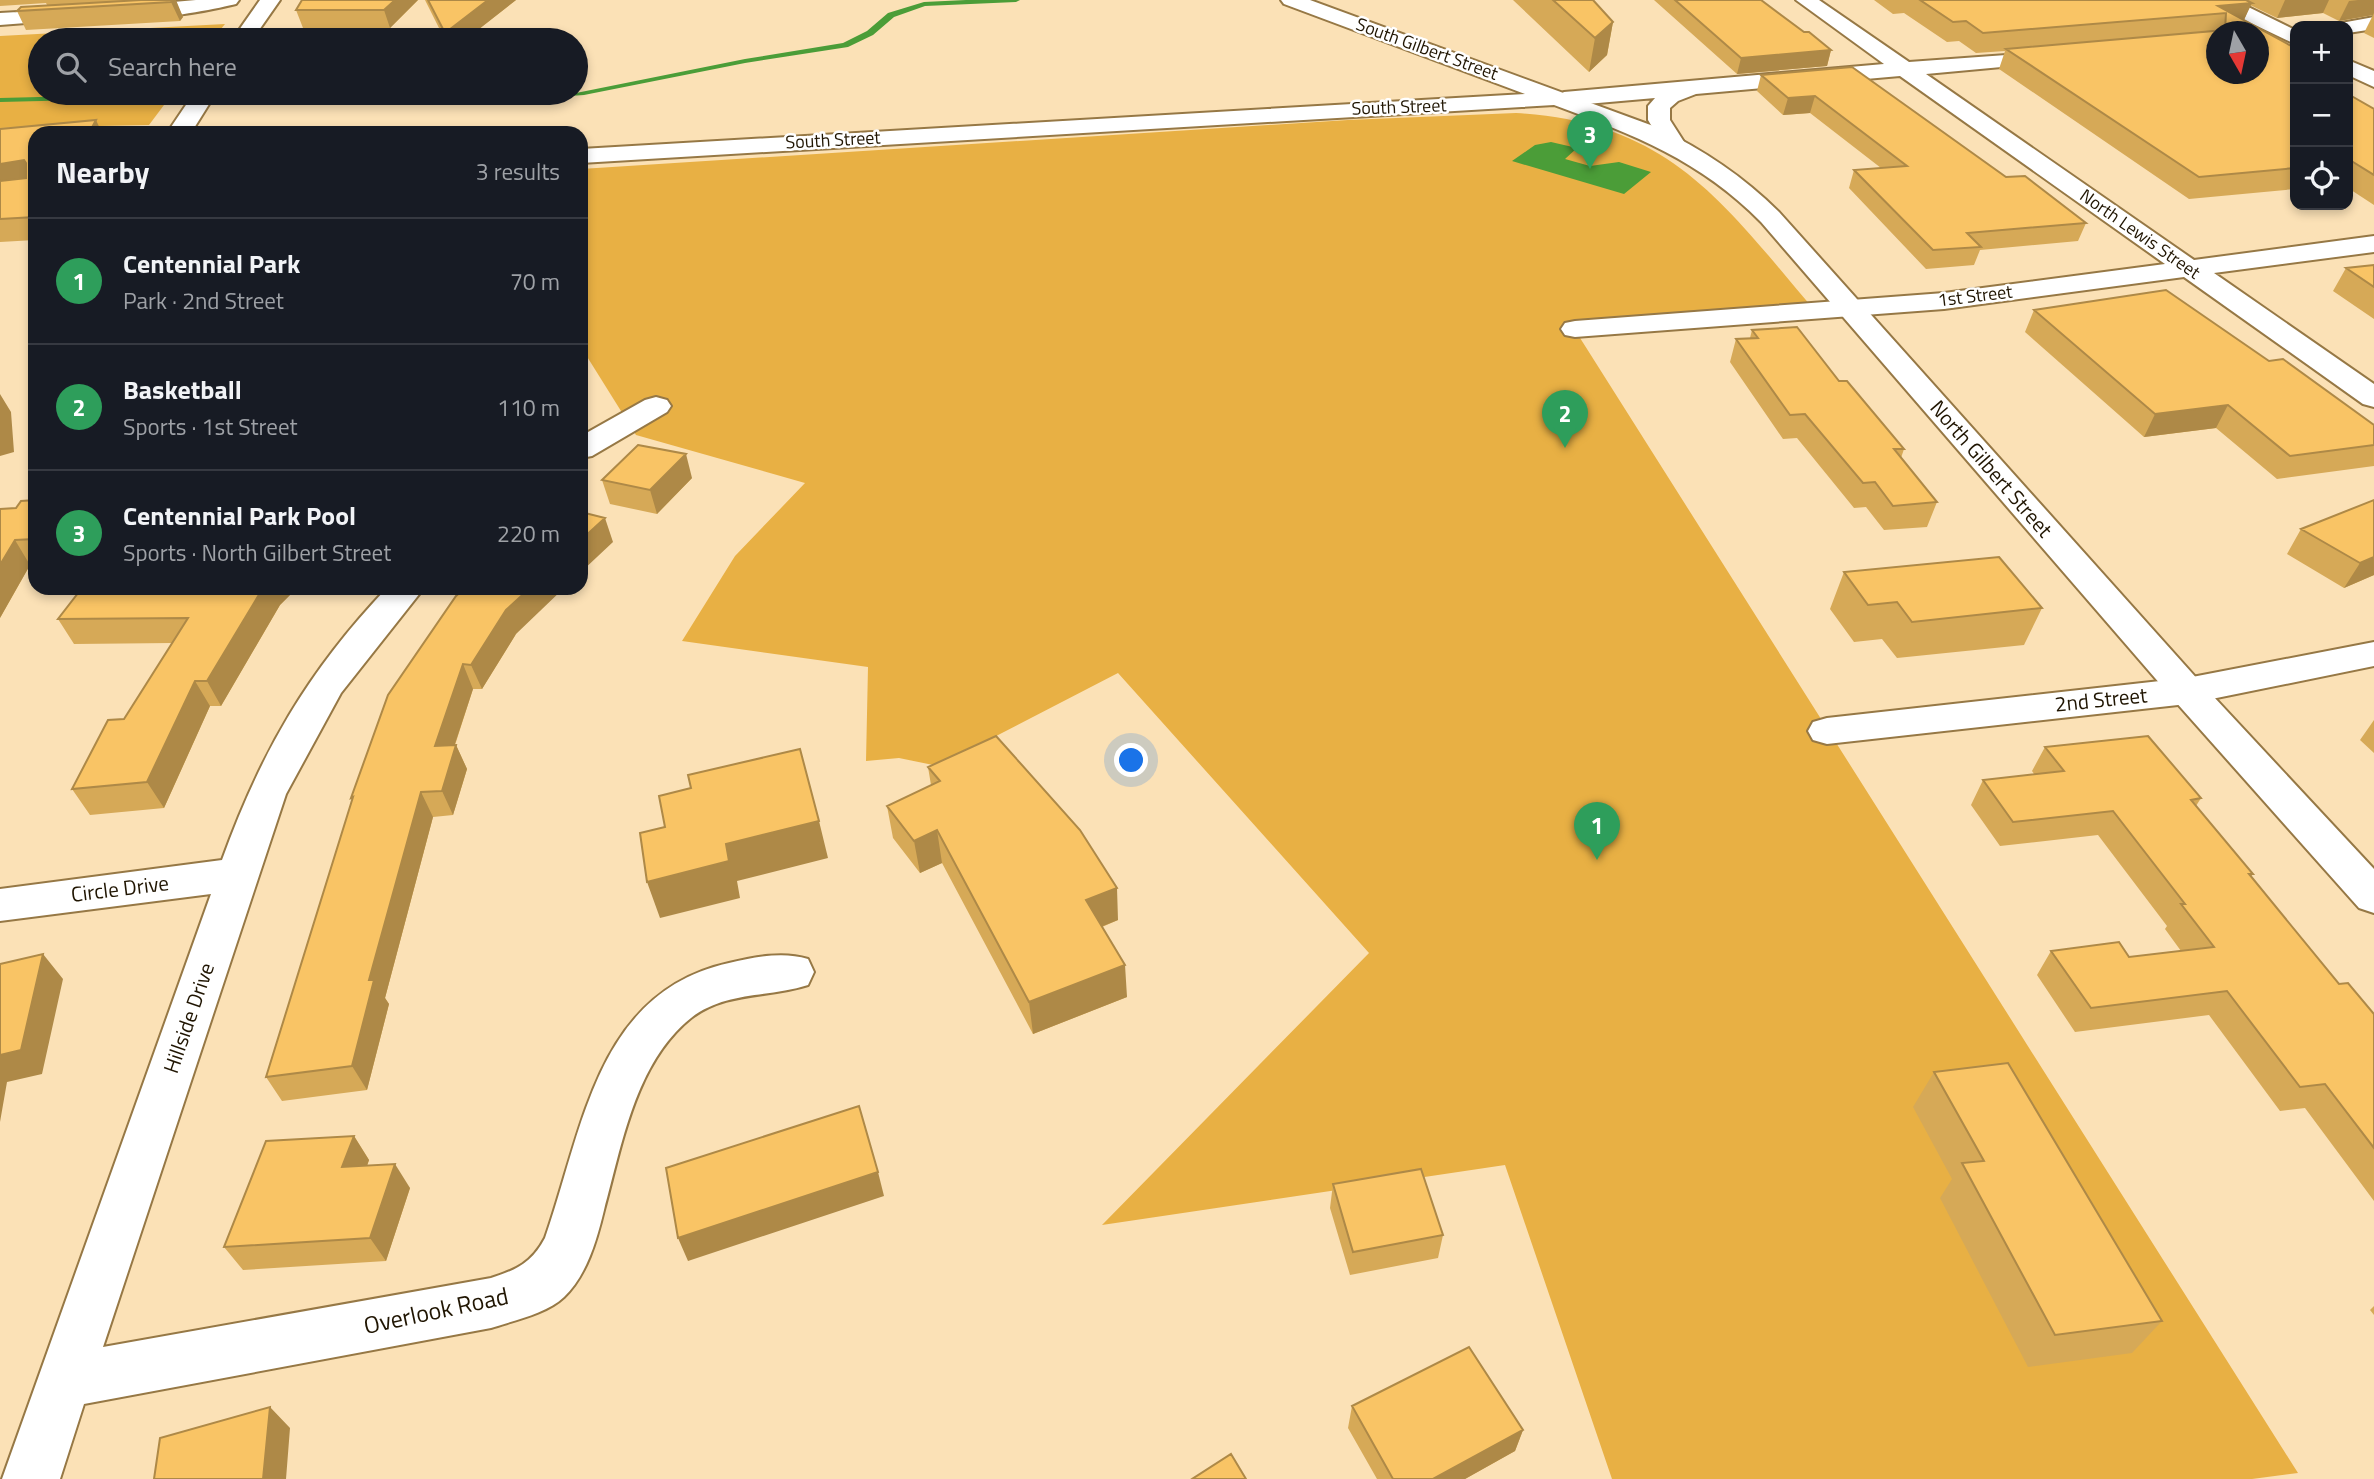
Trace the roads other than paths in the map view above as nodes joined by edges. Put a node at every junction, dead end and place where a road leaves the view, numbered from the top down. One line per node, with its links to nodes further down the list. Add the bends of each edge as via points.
1 (229, 0): 6 (street, via 180,9)
2 (270, 0): 9 (street)
3 (1291, 0): 14 (street, South Gilbert Street)
4 (1806, 0): 15 (street, North Lewis Street)
5 (2218, 0): 10 (street)
6 (0, 19)
7 (2374, 23): 8 (street)
8 (2353, 26)
9 (250, 28)
10 (2290, 34)
11 (2290, 35): 12 (street)
12 (2269, 36)
13 (2073, 54): 15 (street, South Street)
14 (1448, 57): 19 (street, South Gilbert Street); 21 (street, via 1469,74 1469,87 1453,99)
15 (1907, 69): 18 (street, South Street); 26 (street, North Lewis Street)
16 (2353, 69): 17 (street)
17 (2374, 80)
18 (1693, 88): 19 (street, South Street); 23 (street, via 1670,96 1659,106 1659,120)
19 (1564, 99): 21 (street, South Street); 23 (street, North Gilbert Street)
20 (197, 105): 22 (street)
21 (1429, 106): 24 (street, South Street)
22 (184, 126)
23 (1674, 145): 27 (street, North Gilbert Street, via 1727,177 1754,200)
24 (588, 156)
25 (2374, 244): 26 (street, 1st Street)
26 (2187, 267): 27 (street, 1st Street); 29 (street, North Lewis Street)
27 (1850, 309): 28 (street, 1st Street); 34 (street, North Gilbert Street)
28 (1575, 329)
29 (2374, 398)
30 (656, 406): 31 (street)
31 (588, 445)
32 (401, 595): 36 (street, Hillside Drive, via 326,682 292,738 266,794)
33 (2374, 654): 34 (street, 2nd Street)
34 (2187, 691): 35 (street, 2nd Street); 37 (street, North Gilbert Street)
35 (1826, 731)
36 (239, 874): 38 (street, Circle Drive); 40 (street, Hillside Drive)
37 (2374, 897)
38 (0, 905)
39 (793, 972): 40 (street, Overlook Road, via 705,988 672,1007 654,1025 636,1049 621,1082 568,1245 553,1271 537,1286 491,1303)
40 (64, 1381): 41 (street, Hillside Drive)
41 (31, 1479)

